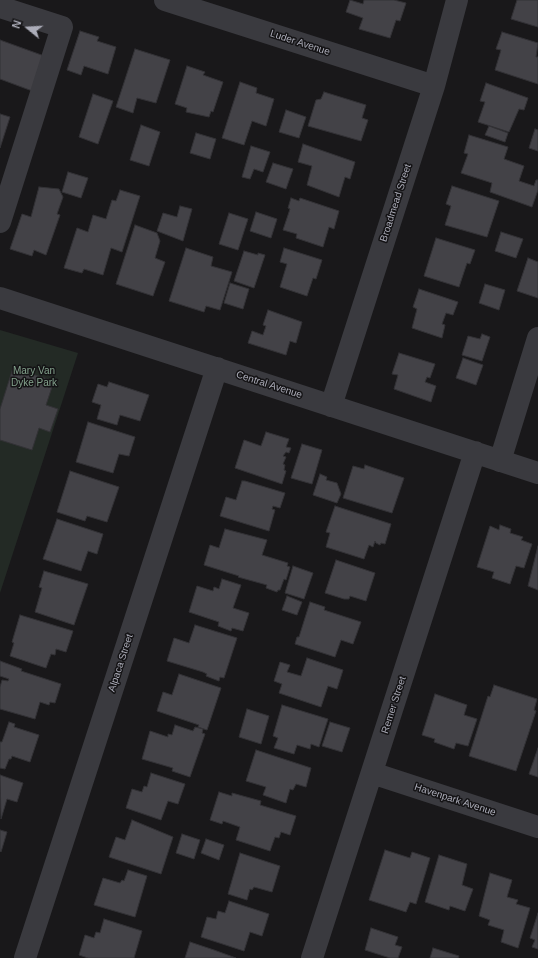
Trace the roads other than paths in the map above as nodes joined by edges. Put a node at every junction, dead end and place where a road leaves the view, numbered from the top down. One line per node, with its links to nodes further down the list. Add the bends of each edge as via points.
1 (165, 0): 4 (street, Luder Avenue)
2 (458, 0): 4 (street, Broadmead Street)
3 (0, 7): 5 (street, via 62,27)
4 (434, 86): 9 (street, Broadmead Street)
5 (0, 222)
6 (0, 298): 8 (street, Central Avenue)
7 (538, 338): 11 (street)
8 (217, 368): 9 (street, Central Avenue); 15 (street, Alpaca Street)
9 (331, 406): 10 (street, Central Avenue)
10 (475, 452): 11 (street, Central Avenue); 13 (street, Remer Street)
11 (500, 461): 12 (street, Central Avenue)
12 (538, 473)
13 (372, 774): 14 (street, Havenpark Avenue); 16 (street, Remer Street)
14 (538, 828)
15 (25, 958)
16 (312, 958)

